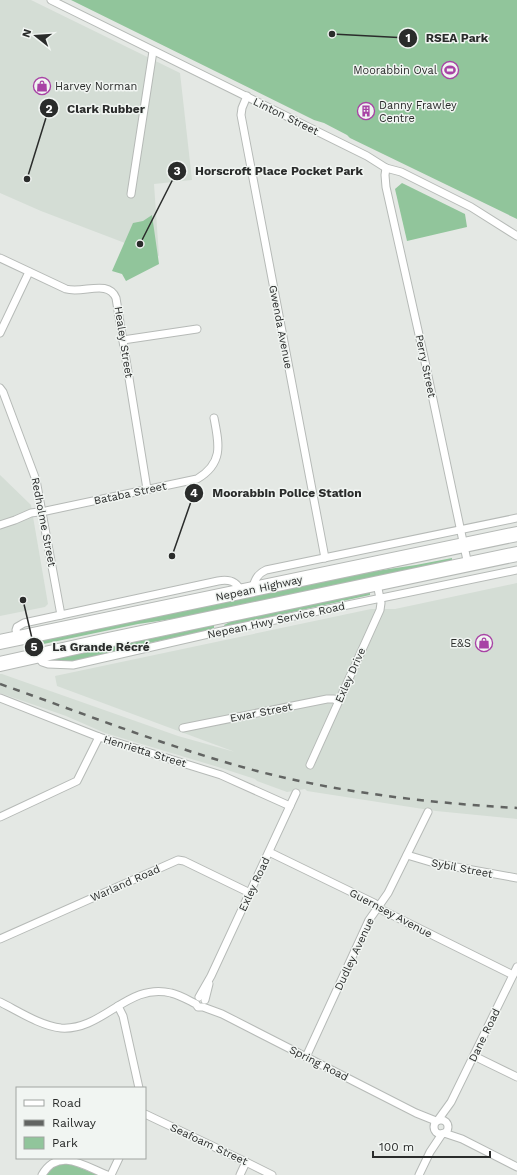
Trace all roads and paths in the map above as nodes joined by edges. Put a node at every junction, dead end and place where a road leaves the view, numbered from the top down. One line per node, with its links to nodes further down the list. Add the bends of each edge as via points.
1 (51, 0): 2 (street, Linton Street)
2 (153, 51): 3 (street, Linton Street); 5 (street)
3 (247, 96): 4 (street, Linton Street); 22 (street, Gwenda Avenue, via 241,115)
4 (386, 168): 6 (street, Linton Street, via 401,172 471,207); 18 (street, Perry Street, via 386,187)
5 (131, 194)
6 (517, 236)
7 (0, 258): 8 (street, Healey Street)
8 (29, 272): 10 (street); 11 (street, Healey Street, via 71,291 103,287 111,290 116,298)
9 (197, 329): 11 (street)
10 (0, 333)
11 (123, 340): 14 (street, Healey Street)
12 (0, 388): 15 (street, Redholme Street, via 34,472)
13 (214, 418): 14 (street, Bataba Street, via 218,449 216,460 209,470 197,479)
14 (147, 489): 15 (street, Bataba Street)
15 (42, 511): 17 (street, Bataba Street); 28 (street, Redholme Street)
16 (517, 518): 18 (street)
17 (0, 525)
18 (461, 529): 20 (street, Perry Street); 22 (street)
19 (517, 534): 20 (highway, Nepean Highway)
20 (464, 545): 23 (street, Perry Street); 26 (highway, Nepean Highway)
21 (517, 554): 23 (highway, Nepean Highway)
22 (325, 558): 26 (street, via 262,572)
23 (468, 565): 25 (highway, Nepean Highway)
24 (517, 570): 27 (street, Nepean Hwy Service Road)
25 (377, 584): 27 (street, Exley Drive); 29 (highway, Nepean Highway)
26 (247, 591): 28 (street, via 234,582 225,580); 31 (highway, Nepean Highway)
27 (380, 598): 30 (street, Nepean Hwy Service Road); 37 (street, Exley Drive, via 380,610)
28 (61, 615): 31 (street, via 17,626)
29 (224, 616): 30 (street, Nepean Highway); 33 (highway, Nepean Highway)
30 (217, 632): 33 (street, Nepean Hwy Service Road, via 73,665 48,664 42,662)
31 (18, 638): 32 (highway, Nepean Highway); 34 (highway)
32 (0, 642)
33 (38, 656): 34 (highway, Nepean Highway)
34 (22, 659): 35 (highway, Nepean Highway)
35 (0, 664)
36 (0, 698): 39 (street, Henrietta Street)
37 (338, 701): 38 (street, Ewar Street, via 327,699); 40 (street, Exley Drive)
38 (184, 728)
39 (99, 737): 42 (street, Henrietta Street, via 221,775); 44 (street, via 77,781)
40 (310, 765)
41 (296, 792): 42 (street, Exley Road)
42 (290, 806): 45 (street, Exley Road)
43 (428, 812): 46 (street, Dudley Avenue)
44 (0, 816)
45 (269, 852): 48 (street, Exley Road); 49 (street, Guernsey Avenue)
46 (407, 855): 47 (street, Sybil Street, via 440,865); 49 (street, Dudley Avenue)
47 (517, 878)
48 (250, 893): 50 (street, Warland Road, via 178,860); 53 (street, Exley Road)
49 (378, 907): 52 (street, Guernsey Avenue); 56 (street, Dudley Avenue, via 369,920)
50 (0, 939)
51 (517, 967): 52 (street, Dane Road)
52 (513, 975): 57 (street, Dane Road)
53 (201, 1001): 55 (street, via 160,991 143,993); 56 (street, Spring Road)
54 (0, 1002): 55 (street, via 49,1026 68,1028 92,1022)
55 (118, 1006): 59 (street, via 123,1016)
56 (306, 1056): 63 (street, Spring Road, via 416,1113)
57 (474, 1056): 58 (street); 60 (street, Dane Road)
58 (517, 1078)
59 (139, 1087)
60 (451, 1102): 62 (street, Dane Road); 63 (street, Dane Road)
61 (146, 1114): 66 (street, Seafoam Street)
62 (447, 1124): 63 (street, via 442,1120); 63 (street, Dane Road, via 447,1131); 64 (street, Spring Road)
63 (438, 1128): 64 (street, Spring Road); 73 (street, Dane Road)
64 (462, 1139): 67 (street, Spring Road)
65 (119, 1159): 70 (street)
66 (246, 1162): 71 (street); 72 (street, Seafoam Street)
67 (517, 1167)
68 (42, 1175): 69 (street, via 48,1166 65,1160)
69 (107, 1175)
70 (111, 1175)
71 (240, 1175)
72 (272, 1175)
73 (419, 1175)

